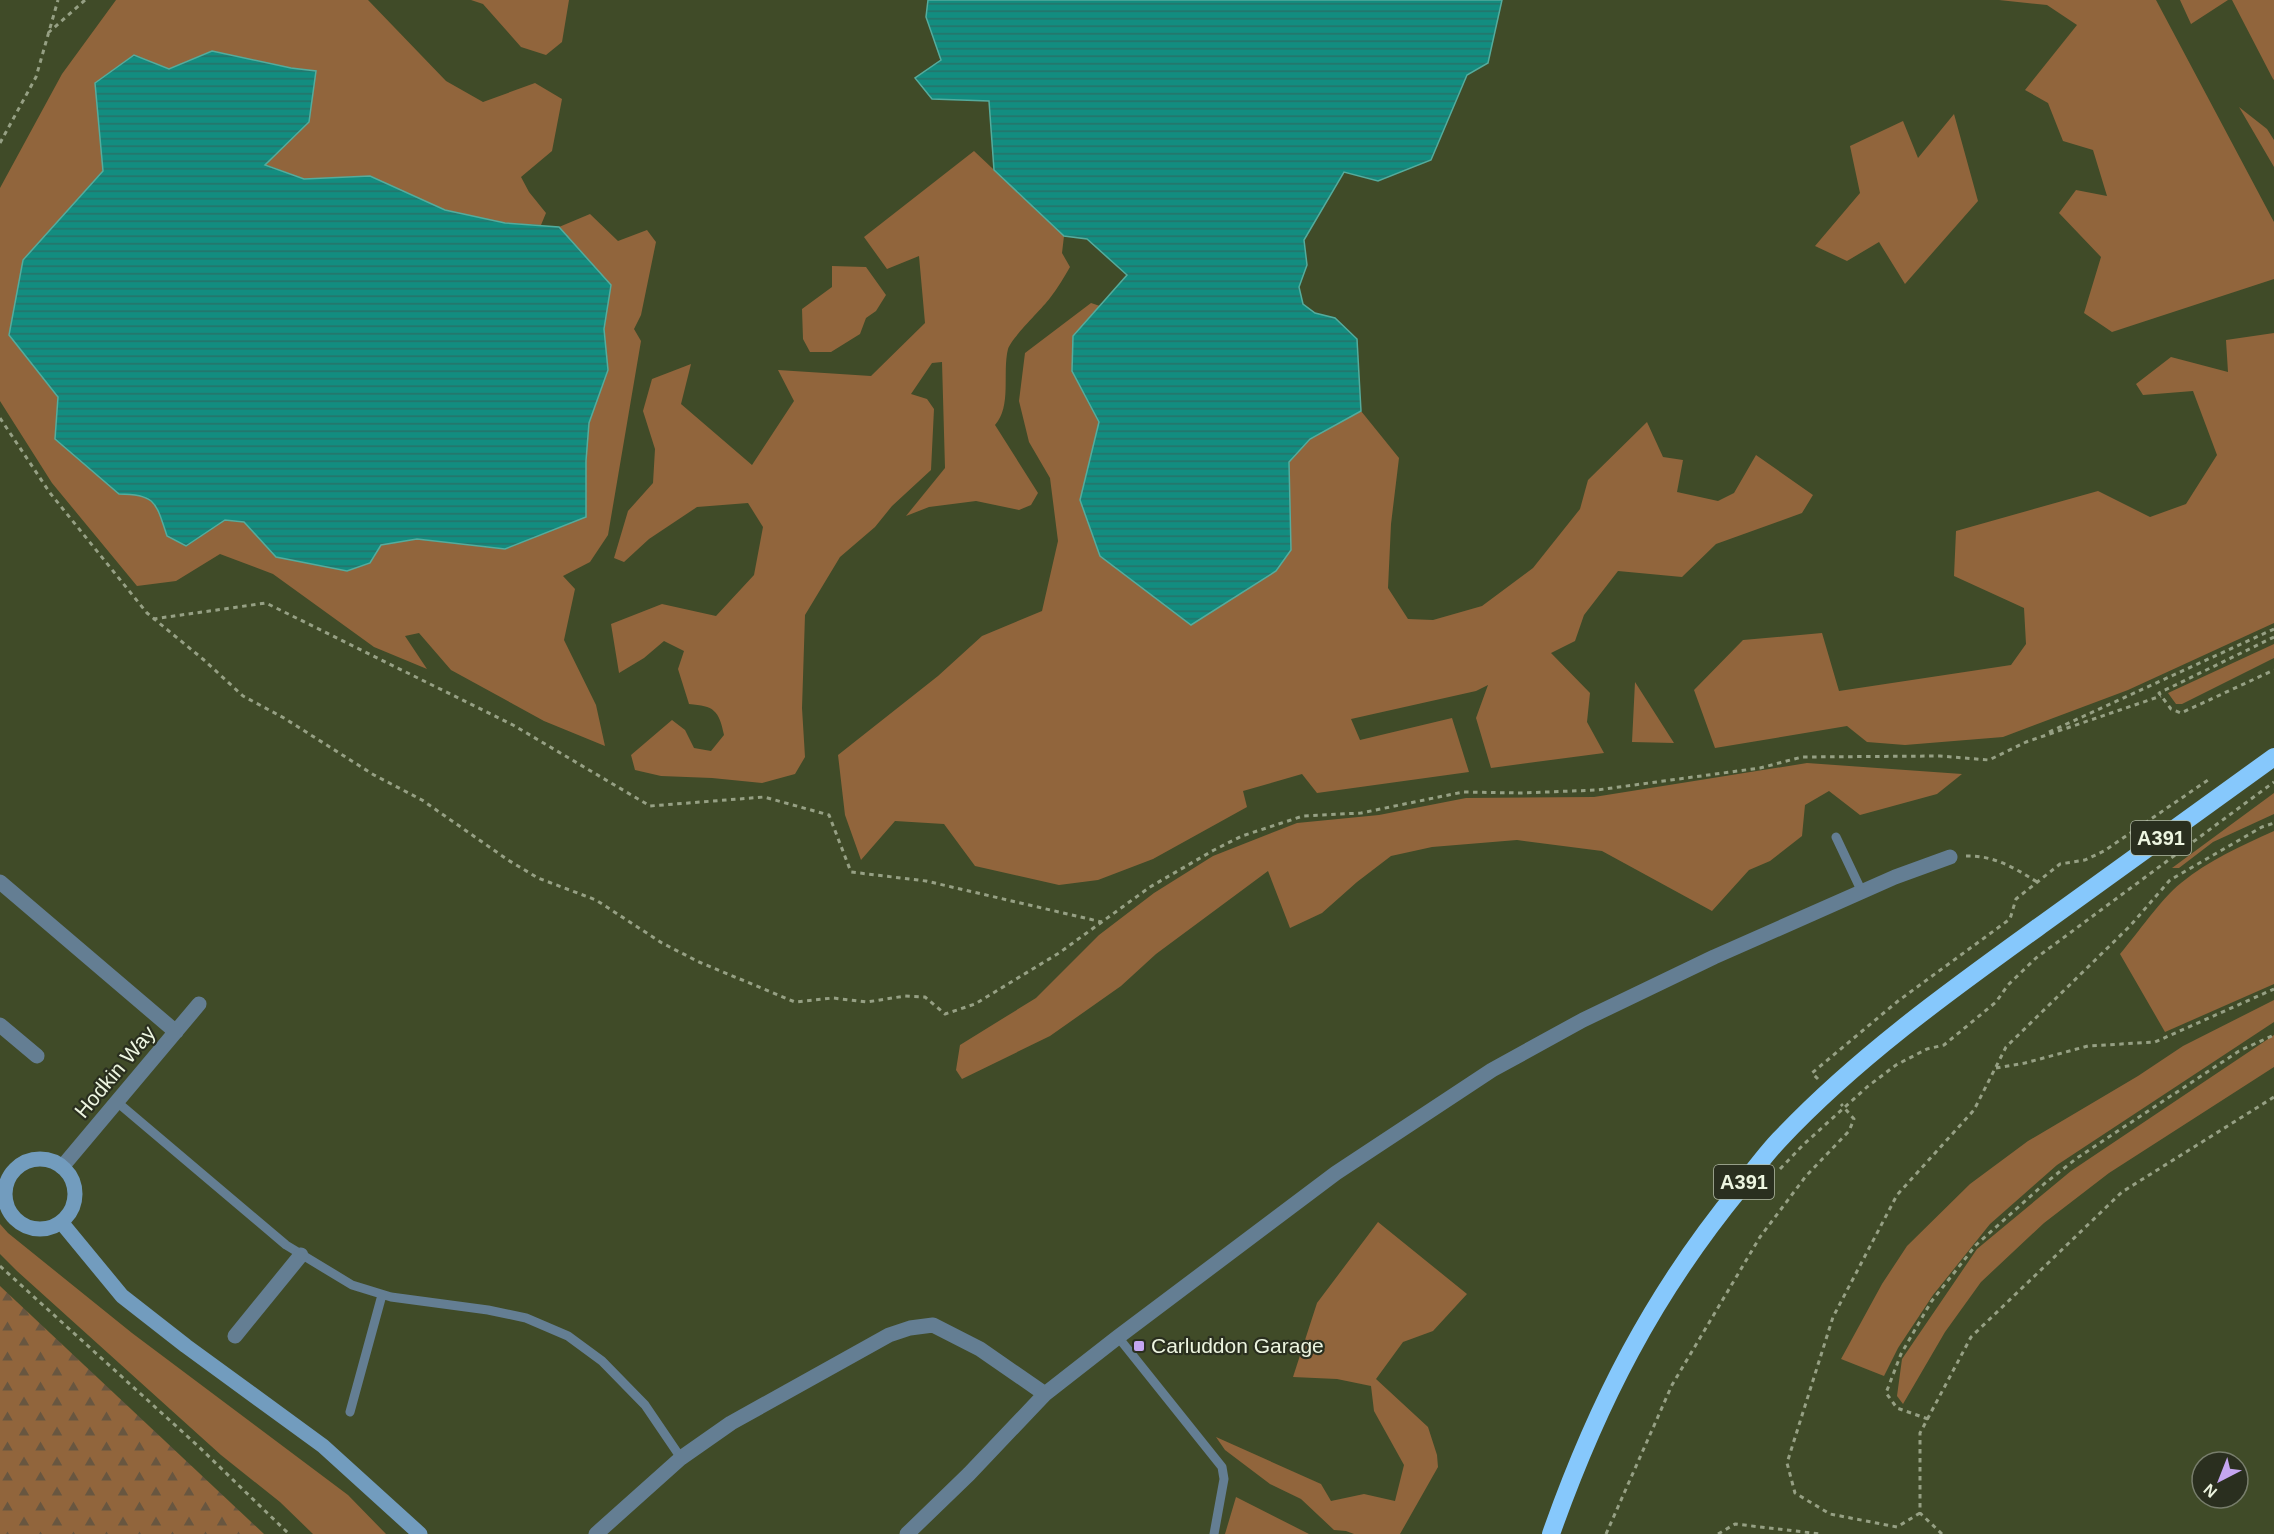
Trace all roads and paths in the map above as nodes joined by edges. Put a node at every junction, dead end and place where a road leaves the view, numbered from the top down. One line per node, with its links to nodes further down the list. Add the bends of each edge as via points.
1 (58, 0): 3 (path)
2 (85, 0): 3 (path)
3 (47, 35): 4 (path, via 36,77)
4 (0, 143)
5 (0, 418): 6 (path, via 50,493)
6 (153, 619): 21 (path, via 266,603 513,725 650,806 764,797 829,815 851,872 926,881); 21 (path, via 243,696 422,800 538,878 596,900 662,944 699,962 795,1002 925,997 945,1014 975,1004)
7 (2274, 629): 11 (path)
8 (2274, 637): 10 (path, via 2159,693)
9 (2274, 670): 10 (path, via 2181,713 2171,709)
10 (2161, 696): 11 (path)
11 (2026, 741): 21 (path, via 1989,760 1940,756 1802,758 1748,770 1597,790 1463,792 1361,813 1303,816 1242,836 1214,850 1150,887)
12 (2274, 757): 29 (highway, A391, via 1948,992)
13 (2215, 775): 19 (path, via 2104,851 2085,860 2060,864)
14 (2274, 782): 32 (path, via 2036,958 1996,1002 1944,1045 1896,1065)
15 (2274, 823): 28 (path, via 2170,880 2130,926 2006,1047)
16 (1836, 837): 20 (lane)
17 (1950, 857): 19 (path, via 1983,855); 20 (street)
18 (0, 882): 25 (street)
19 (2037, 882): 29 (path, via 2016,899 2010,919 1898,1001 1812,1073)
20 (1862, 892): 41 (street, via 1674,976 1492,1070 1336,1173)
21 (1102, 922)
22 (2274, 989): 28 (path, via 2155,1042 2088,1046)
23 (199, 1004): 25 (street, Hodkin Way)
24 (0, 1025): 27 (street)
25 (176, 1032): 31 (street, Hodkin Way)
26 (2274, 1035): 44 (path, via 2239,1051 2077,1158 1976,1245 1931,1302 1901,1354 1887,1393 1897,1408)
27 (38, 1056)
28 (1995, 1068): 46 (path, via 1974,1110 1897,1195 1833,1317 1787,1463 1795,1493 1830,1514 1897,1527)
29 (1828, 1090): 32 (path); 52 (highway, A391, via 1762,1160 1710,1224 1663,1292 1624,1360 1587,1440)
30 (2274, 1097): 44 (path, via 2122,1192 1971,1337)
31 (117, 1102): 33 (street, Hodkin Way); 37 (lane)
32 (1844, 1107): 34 (path); 53 (path, via 1854,1119 1850,1131 1806,1176 1760,1237 1672,1385)
33 (62, 1167): 35 (street, via 33,1159); 36 (street, via 75,1194 69,1214)
34 (1780, 1169)
35 (4, 1175): 36 (street, via 4,1198 21,1224 31,1228 52,1227)
36 (61, 1222): 49 (street, via 122,1296 323,1446)
37 (301, 1255): 39 (lane, via 352,1286); 40 (street)
38 (0, 1266): 48 (path)
39 (382, 1295): 43 (lane); 45 (lane, via 526,1318 568,1336 602,1361 645,1405)
40 (235, 1336)
41 (1118, 1337): 42 (street); 51 (lane, via 1222,1467 1224,1479)
42 (1045, 1394): 45 (street, via 980,1348 933,1325 910,1328 825,1369); 50 (street)
43 (350, 1412)
44 (1928, 1419): 46 (path, via 1920,1434)
45 (681, 1458): 47 (street)
46 (1920, 1513): 56 (path)
47 (603, 1532)
48 (289, 1534)
49 (420, 1534)
50 (907, 1534)
51 (1214, 1534)
52 (1551, 1534)
53 (1606, 1534)
54 (1718, 1534): 55 (path, via 1735,1524)
55 (1821, 1534)
56 (1942, 1534)

